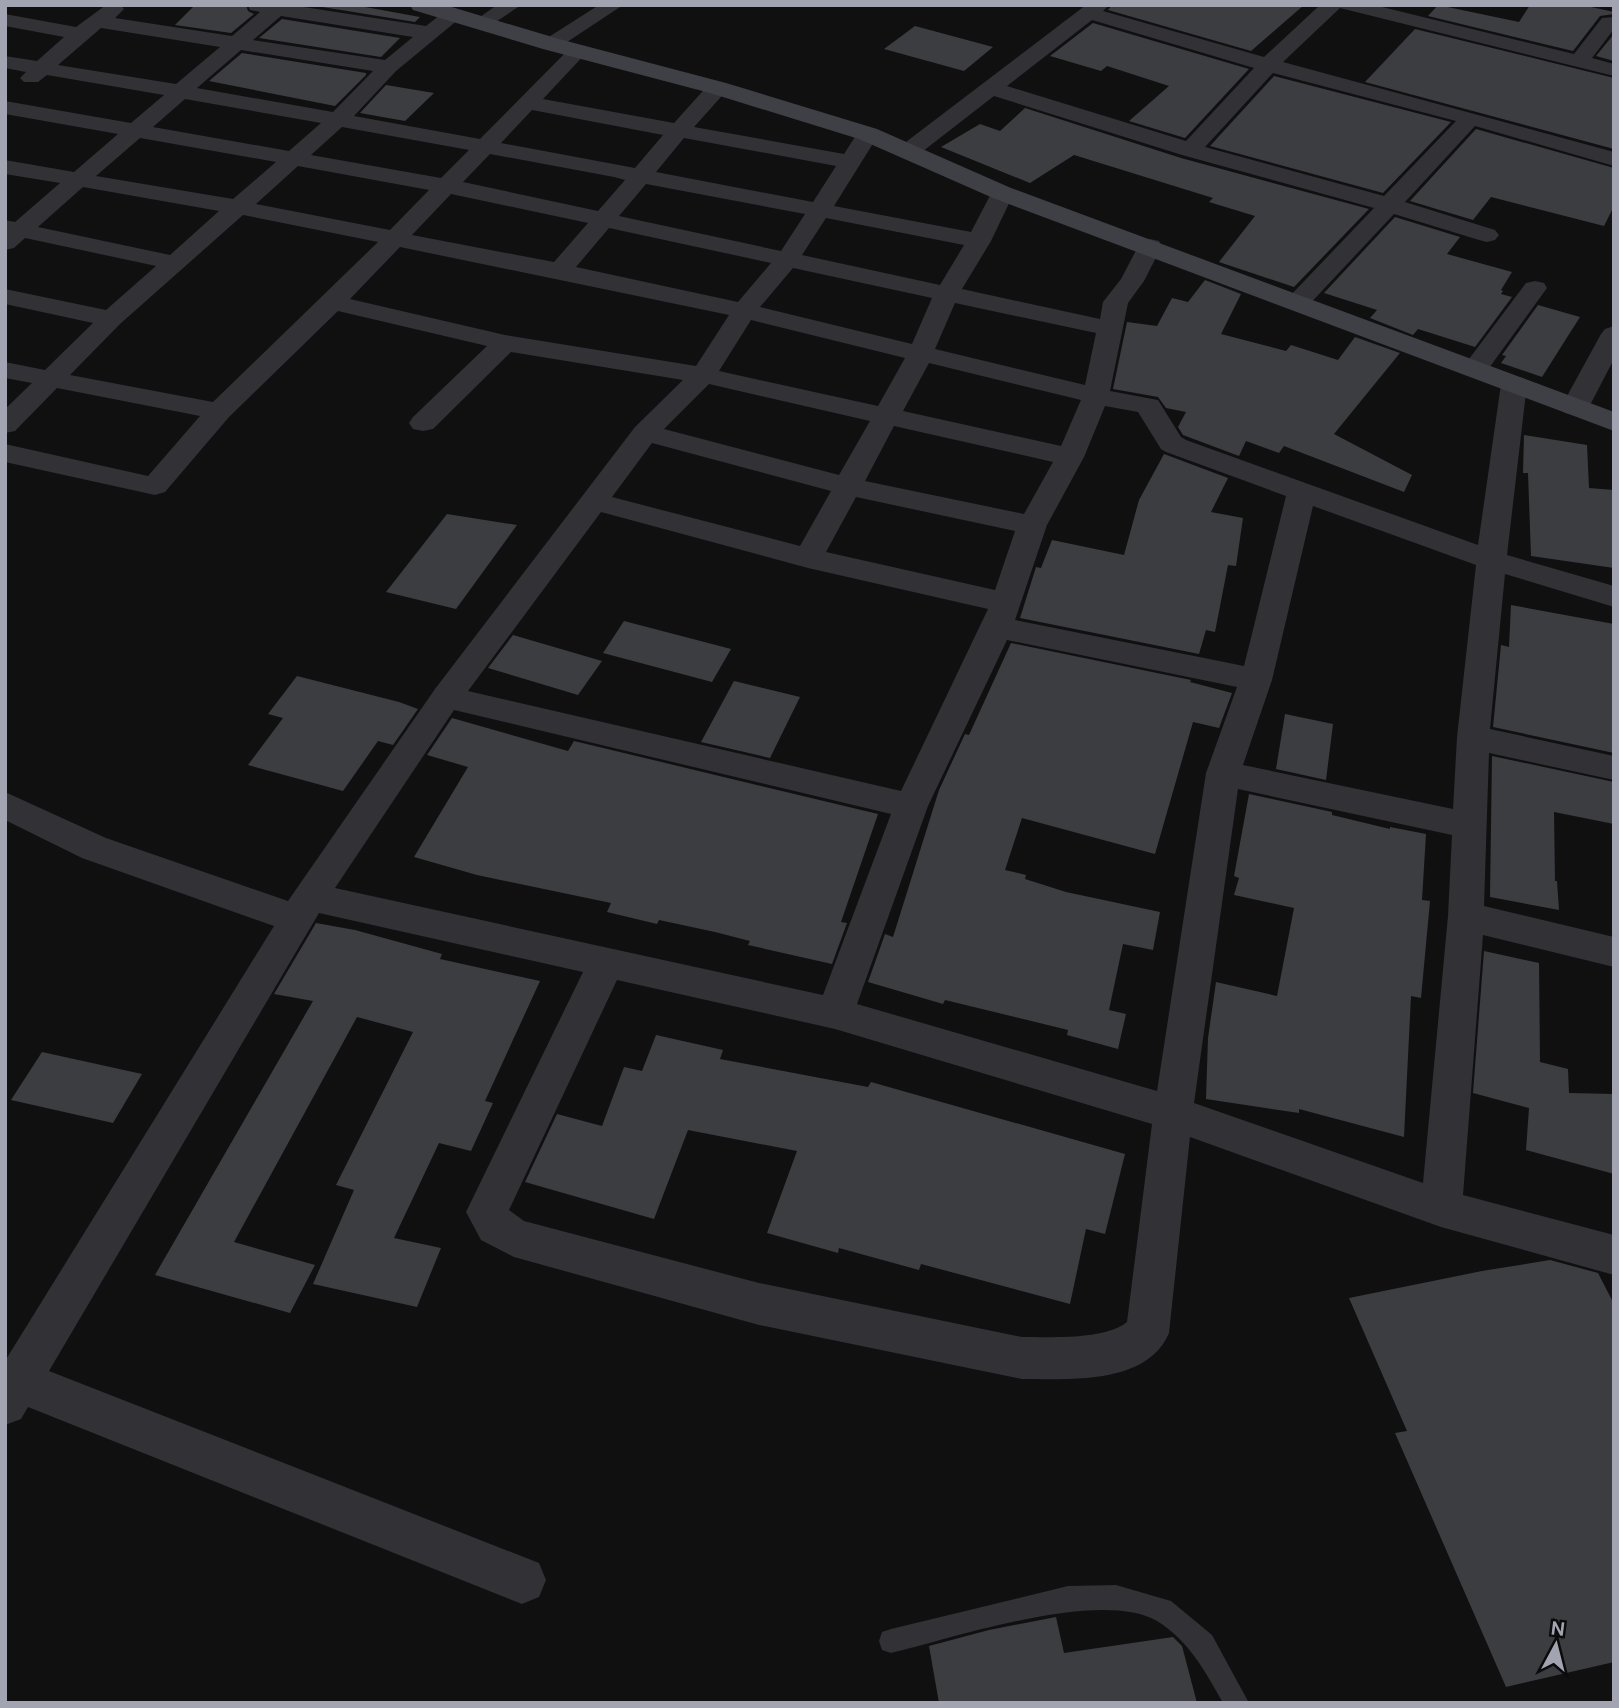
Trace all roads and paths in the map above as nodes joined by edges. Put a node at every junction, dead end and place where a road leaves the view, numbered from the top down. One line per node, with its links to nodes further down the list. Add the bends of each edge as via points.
1 (120, 5): 14 (street)
2 (254, 5): 8 (street)
3 (421, 5): 10 (main road)
4 (511, 5): 13 (street)
5 (613, 5): 17 (street)
6 (1332, 5): 21 (street)
7 (1348, 5): 19 (street)
8 (279, 7): 15 (street); 16 (street)
9 (1093, 9): 21 (street); 25 (street)
10 (452, 15): 13 (main road); 15 (street)
11 (5, 20): 14 (street)
12 (1609, 22): 19 (street)
13 (480, 24): 17 (main road)
14 (88, 27): 16 (street); 23 (street)
15 (430, 33): 22 (street)
16 (236, 42): 22 (street); 27 (street)
17 (551, 44): 18 (main road)
18 (578, 51): 26 (main road); 29 (street)
19 (1579, 61): 24 (street)
20 (5, 62): 23 (street)
21 (1268, 65): 31 (street); 38 (street)
22 (389, 67): 32 (street)
23 (44, 68): 27 (street); 28 (street)
24 (1614, 70)
25 (989, 87): 37 (street); 38 (street)
26 (718, 88): 34 (street); 35 (main road)
27 (182, 91): 32 (street); 33 (street)
28 (5, 96)
29 (527, 103): 34 (street); 36 (street)
30 (5, 107): 33 (street)
31 (1471, 118): 40 (street); 47 (street)
32 (337, 120): 36 (street); 39 (street)
33 (139, 129): 39 (street); 44 (street)
34 (677, 130): 41 (street); 43 (street)
35 (868, 134): 37 (main road); 41 (street)
36 (485, 146): 43 (street); 45 (street)
37 (909, 150): 46 (main road)
38 (1190, 150): 47 (street)
39 (294, 158): 45 (street); 48 (street)
40 (1614, 159)
41 (849, 162): 49 (street)
42 (5, 167): 44 (street)
43 (639, 174): 49 (street); 50 (street)
44 (82, 180): 48 (street); 51 (street)
45 (447, 186): 50 (street); 53 (street)
46 (1002, 193): 54 (street); 55 (main road)
47 (1390, 205): 52 (street); 63 (street)
48 (236, 207): 53 (street); 57 (street)
49 (819, 210): 54 (street); 56 (street)
50 (605, 220): 56 (street); 58 (street)
51 (10, 233): 57 (street)
52 (1487, 234)
53 (394, 239): 58 (street); 62 (street)
54 (979, 242): 60 (street)
55 (1150, 246): 63 (main road); 66 (street, via 1116,302)
56 (788, 260): 60 (street); 64 (street)
57 (175, 263): 65 (street)
58 (560, 271): 64 (street)
59 (1535, 288): 70 (street)
60 (946, 295): 66 (street); 69 (street)
61 (5, 296): 65 (street)
62 (333, 303): 68 (street); 77 (street)
63 (1297, 303): 70 (main road)
64 (744, 310): 69 (street); 72 (street)
65 (111, 318): 73 (street)
66 (1112, 329): 75 (street)
67 (1614, 334): 76 (street)
68 (505, 343): 72 (street); 80 (street)
69 (920, 355): 75 (street); 78 (street)
70 (1475, 369): 74 (main road)
71 (5, 370): 73 (street)
72 (703, 375): 78 (street); 82 (street)
73 (49, 379): 77 (street); 81 (street)
74 (1514, 384): 76 (main road); 90 (street)
75 (1096, 396): 84 (street); 86 (street, via 1148,406 1176,446)
76 (1575, 407): 79 (main road)
77 (219, 411): 83 (street, via 155,486)
78 (886, 417): 84 (street); 85 (street)
79 (1614, 422)
80 (423, 423)
81 (5, 425)
82 (645, 433): 85 (street); 87 (street)
83 (5, 453)
84 (1070, 457): 88 (street)
85 (846, 486): 88 (street); 89 (street)
86 (1302, 490): 90 (street); 93 (street)
87 (594, 501): 89 (street); 94 (street)
88 (1032, 525): 92 (street)
89 (808, 558): 92 (street)
90 (1492, 560): 91 (street); 95 (street)
91 (1614, 597)
92 (1000, 615): 93 (street); 99 (street)
93 (1256, 680): 97 (street)
94 (446, 697): 99 (street); 101 (street)
95 (1473, 737): 96 (street); 100 (street)
96 (1614, 768)
97 (1223, 773): 100 (street); 106 (street)
98 (5, 805): 101 (street, via 94,848)
99 (911, 806): 105 (street)
100 (1470, 827): 102 (street)
101 (304, 908): 104 (street); 109 (street)
102 (1466, 916): 103 (street); 107 (street)
103 (1614, 952)
104 (606, 964): 105 (street); 106 (street, via 487,1212 496,1226 514,1238 759,1304 1022,1358 1127,1350 1147,1333)
105 (835, 1013): 106 (street)
106 (1173, 1113): 107 (street)
107 (1441, 1208): 108 (street)
108 (1614, 1255)
109 (12, 1392): 110 (street)
110 (522, 1580)
111 (891, 1641): 112 (lane, via 1068,1598 1116,1597 1162,1610 1203,1644)
112 (1237, 1703)

